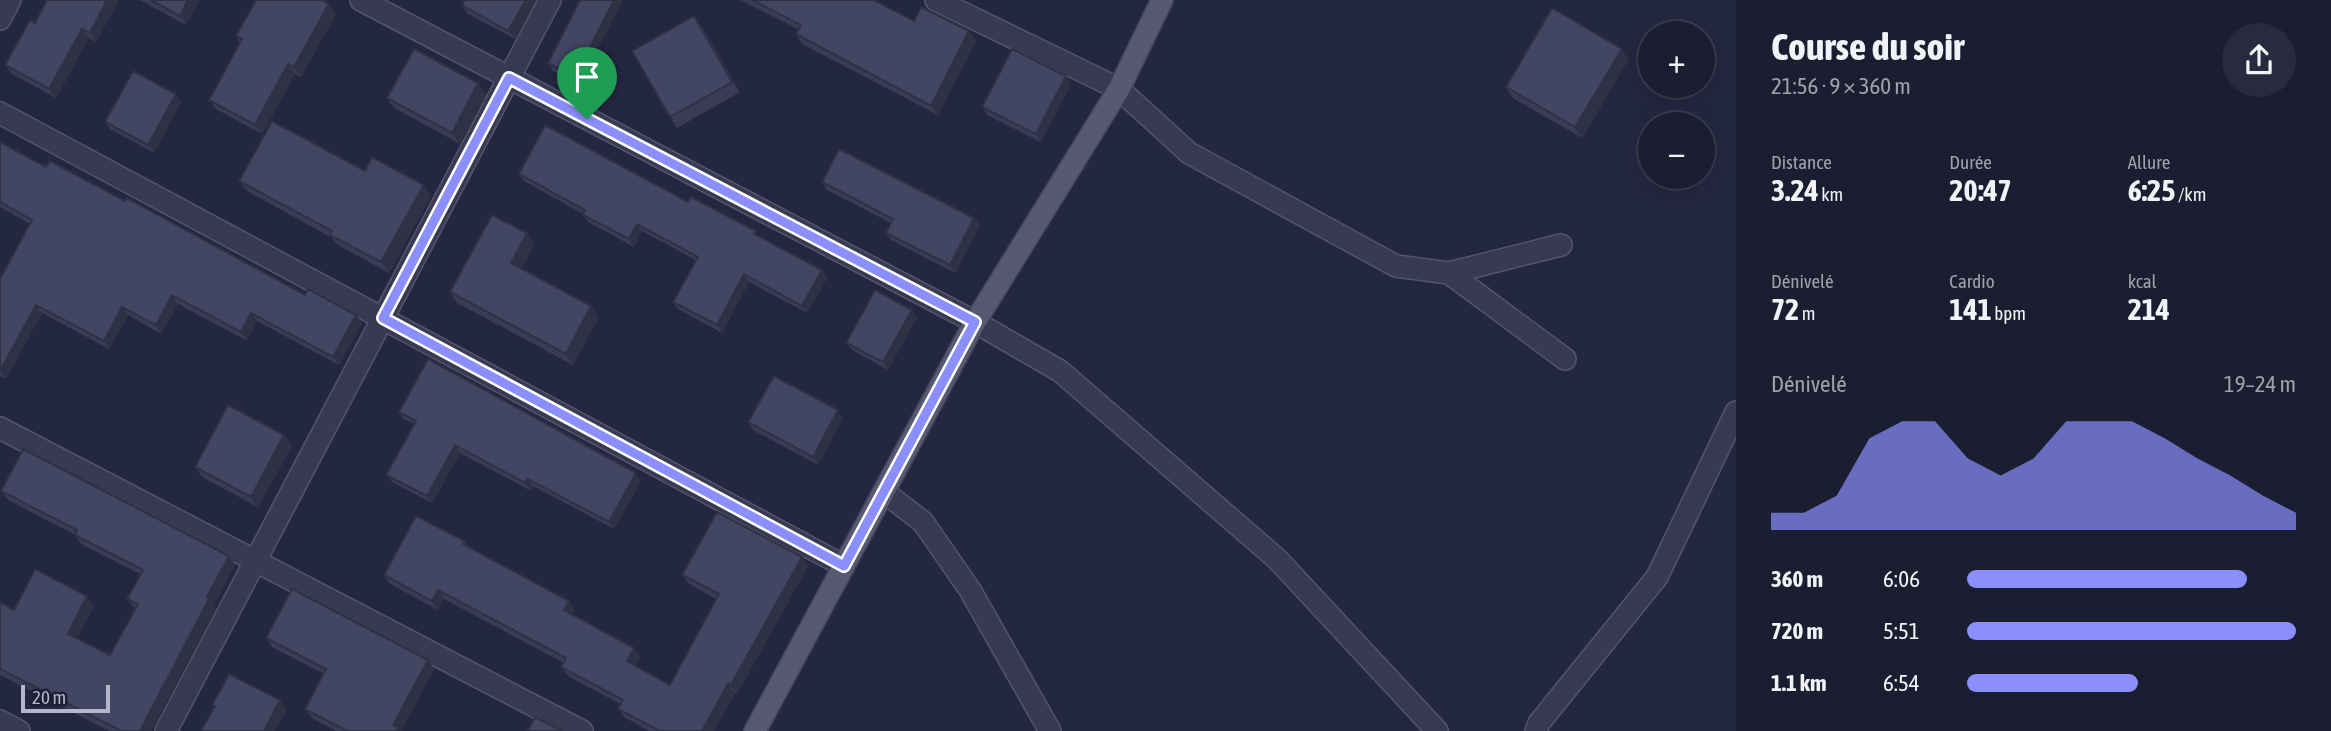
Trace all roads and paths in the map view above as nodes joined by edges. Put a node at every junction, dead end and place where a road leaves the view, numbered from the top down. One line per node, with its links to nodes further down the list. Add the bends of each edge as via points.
1 (10, 0): 6 (street)
2 (361, 0): 7 (street)
3 (550, 0): 7 (street)
4 (936, 0): 8 (street)
5 (1162, 0): 8 (main road)
6 (0, 19)
7 (509, 78): 12 (street); 13 (street)
8 (1119, 89): 11 (street, via 1189,153 1396,266); 13 (main road)
9 (0, 113): 12 (street)
10 (1561, 245): 11 (street)
11 (1448, 273): 14 (street)
12 (383, 318): 18 (street); 19 (street)
13 (975, 322): 17 (main road); 26 (street, via 1060,371 1277,559)
14 (1565, 359)
15 (1736, 412): 27 (street, via 1657,577)
16 (0, 428): 18 (street)
17 (884, 492): 19 (main road); 25 (street, via 923,522 970,590)
18 (255, 561): 22 (street); 23 (street)
19 (844, 566): 24 (main road)
20 (0, 721): 21 (street)
21 (19, 731)
22 (166, 731)
23 (582, 731)
24 (755, 731)
25 (1050, 731)
26 (1437, 731)
27 (1536, 731)

